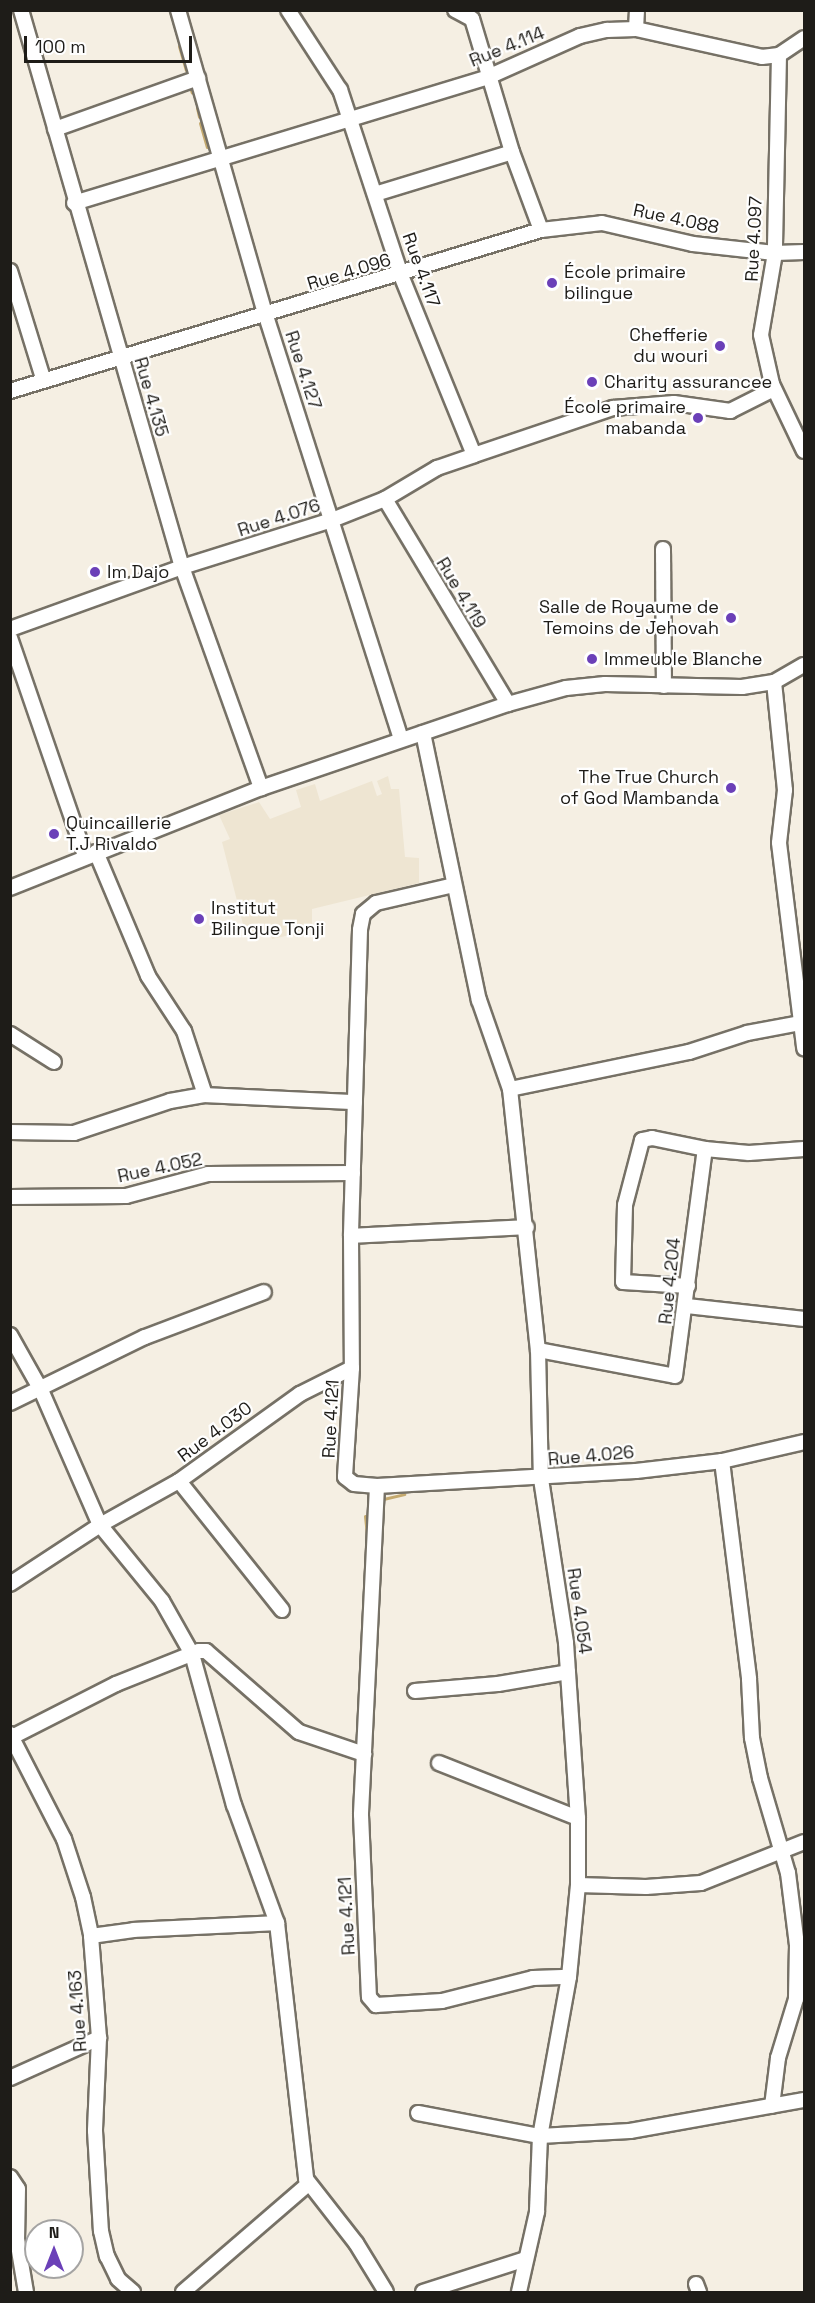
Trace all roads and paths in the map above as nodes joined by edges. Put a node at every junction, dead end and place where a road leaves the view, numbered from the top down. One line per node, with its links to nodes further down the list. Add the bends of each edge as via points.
1 (21, 10): 12 (street, Rue 4.135)
2 (178, 10): 10 (street, Rue 4.127)
3 (288, 10): 11 (street, Rue 4.117, via 327,66)
4 (455, 10): 9 (street, via 472,19)
5 (637, 10): 6 (street)
6 (636, 29): 8 (street, Rue 4.114, via 762,57); 9 (street, Rue 4.114, via 580,36)
7 (804, 38): 8 (street)
8 (779, 55): 19 (street, Rue 4.097)
9 (488, 76): 11 (street, Rue 4.114); 13 (street)
10 (198, 78): 12 (street); 14 (street, Rue 4.127)
11 (351, 118): 14 (street, Rue 4.114); 15 (street, Rue 4.117)
12 (55, 129): 16 (street, Rue 4.135)
13 (512, 152): 15 (street); 17 (street)
14 (222, 156): 16 (street, Rue 4.114); 22 (street, Rue 4.127)
15 (375, 195): 21 (street, Rue 4.117)
16 (74, 203): 23 (street, Rue 4.135)
17 (541, 230): 19 (street, Rue 4.088, via 602,223 693,244); 21 (street, Rue 4.096)
18 (804, 252): 19 (street, Rue 4.088)
19 (775, 253): 25 (street, Rue 4.097, via 761,335)
20 (10, 271): 24 (street)
21 (401, 275): 22 (street, Rue 4.096); 28 (street, Rue 4.117)
22 (266, 316): 23 (street, Rue 4.096); 30 (street, Rue 4.127)
23 (122, 358): 24 (street, Rue 4.096); 32 (street, Rue 4.135)
24 (43, 378): 26 (street, Rue 4.096)
25 (774, 389): 27 (street, Rue 4.097); 28 (street, via 730,411 674,403 613,408)
26 (10, 391)
27 (804, 452)
28 (474, 454): 29 (street, via 437,468)
29 (385, 499): 30 (street, Rue 4.076); 38 (street, Rue 4.119)
30 (332, 520): 32 (street, Rue 4.076); 40 (street, Rue 4.127)
31 (663, 549): 37 (street)
32 (182, 567): 33 (street, Rue 4.076); 41 (street, Rue 4.135)
33 (10, 629)
34 (10, 638): 42 (street)
35 (804, 665): 36 (street)
36 (774, 682): 37 (street, via 742,687); 45 (street, via 784,790 779,843)
37 (664, 686): 38 (street, via 566,688)
38 (508, 704): 39 (street)
39 (423, 733): 40 (street); 43 (street, Rue 4.054)
40 (401, 739): 41 (street)
41 (261, 788): 42 (street)
42 (91, 854): 44 (street); 50 (street, via 148,976 184,1031)
43 (454, 885): 49 (street, Rue 4.054, via 479,1000); 51 (street, Rue 4.121, via 376,903 363,914)
44 (10, 888)
45 (802, 1016): 47 (street); 49 (street, via 689,1052)
46 (10, 1034): 48 (street)
47 (804, 1048)
48 (54, 1062)
49 (510, 1089): 57 (street, Rue 4.054)
50 (205, 1095): 51 (street); 52 (street, via 170,1101 74,1133)
51 (355, 1102): 55 (street, Rue 4.121)
52 (10, 1132)
53 (705, 1149): 54 (street, via 748,1153); 59 (street, Rue 4.204); 59 (street, via 652,1138 642,1140 625,1205 623,1282)
54 (804, 1149)
55 (352, 1173): 56 (street, Rue 4.052, via 208,1174 126,1196); 58 (street, Rue 4.121)
56 (10, 1197)
57 (527, 1227): 58 (street); 64 (street, Rue 4.054)
58 (351, 1236): 65 (street, Rue 4.121)
59 (688, 1286): 61 (street, Rue 4.204)
60 (264, 1292): 66 (street, via 146,1337)
61 (687, 1306): 62 (street); 64 (street, Rue 4.204, via 677,1373 671,1378)
62 (804, 1319)
63 (10, 1335): 66 (street)
64 (538, 1350): 70 (street, Rue 4.054)
65 (352, 1368): 71 (street, Rue 4.030, via 300,1394); 72 (street, Rue 4.121, via 345,1477 354,1484)
66 (41, 1390): 67 (street); 73 (street)
67 (10, 1403)
68 (804, 1442): 69 (street, Rue 4.026)
69 (722, 1461): 70 (street, Rue 4.026); 84 (street, via 749,1679 752,1738)
70 (541, 1479): 72 (street, Rue 4.026); 77 (street, Rue 4.054)
71 (179, 1481): 73 (street, Rue 4.030); 75 (street)
72 (377, 1486): 80 (street, Rue 4.121)
73 (100, 1525): 74 (street, Rue 4.030); 76 (street, via 162,1601)
74 (10, 1584)
75 (282, 1610)
76 (192, 1654): 79 (street, via 116,1684); 80 (street, via 206,1651 299,1732); 86 (street, via 234,1805)
77 (568, 1672): 78 (street, via 498,1684); 82 (street, Rue 4.054)
78 (415, 1691)
79 (11, 1736): 87 (street, Rue 4.163, via 64,1839)
80 (364, 1754): 88 (street, Rue 4.121, via 361,1815 369,1997 376,2006 442,2001 533,1978)
81 (439, 1763): 82 (street)
82 (578, 1818): 85 (street, Rue 4.054)
83 (804, 1842): 84 (street)
84 (782, 1851): 85 (street, via 700,1883 646,1887); 92 (street, via 788,1873 799,1978 778,2058)
85 (578, 1885): 88 (street, Rue 4.054)
86 (277, 1923): 87 (street, via 190,1926); 96 (street)
87 (91, 1936): 89 (street, Rue 4.163)
88 (569, 1977): 94 (street, Rue 4.054)
89 (99, 2038): 90 (street); 99 (street, Rue 4.163, via 95,2131 101,2231 118,2279)
90 (10, 2078)
91 (804, 2100): 92 (street)
92 (772, 2106): 94 (street, via 630,2131)
93 (418, 2113): 94 (street)
94 (540, 2136): 97 (street, Rue 4.054, via 539,2195)
95 (10, 2177): 98 (street, via 18,2189 17,2239)
96 (308, 2184): 100 (street); 101 (street, via 356,2243)
97 (526, 2259): 102 (street); 103 (street, Rue 4.054)
98 (26, 2292)
99 (133, 2292)
100 (183, 2292)
101 (386, 2292)
102 (423, 2292)
103 (519, 2292)

